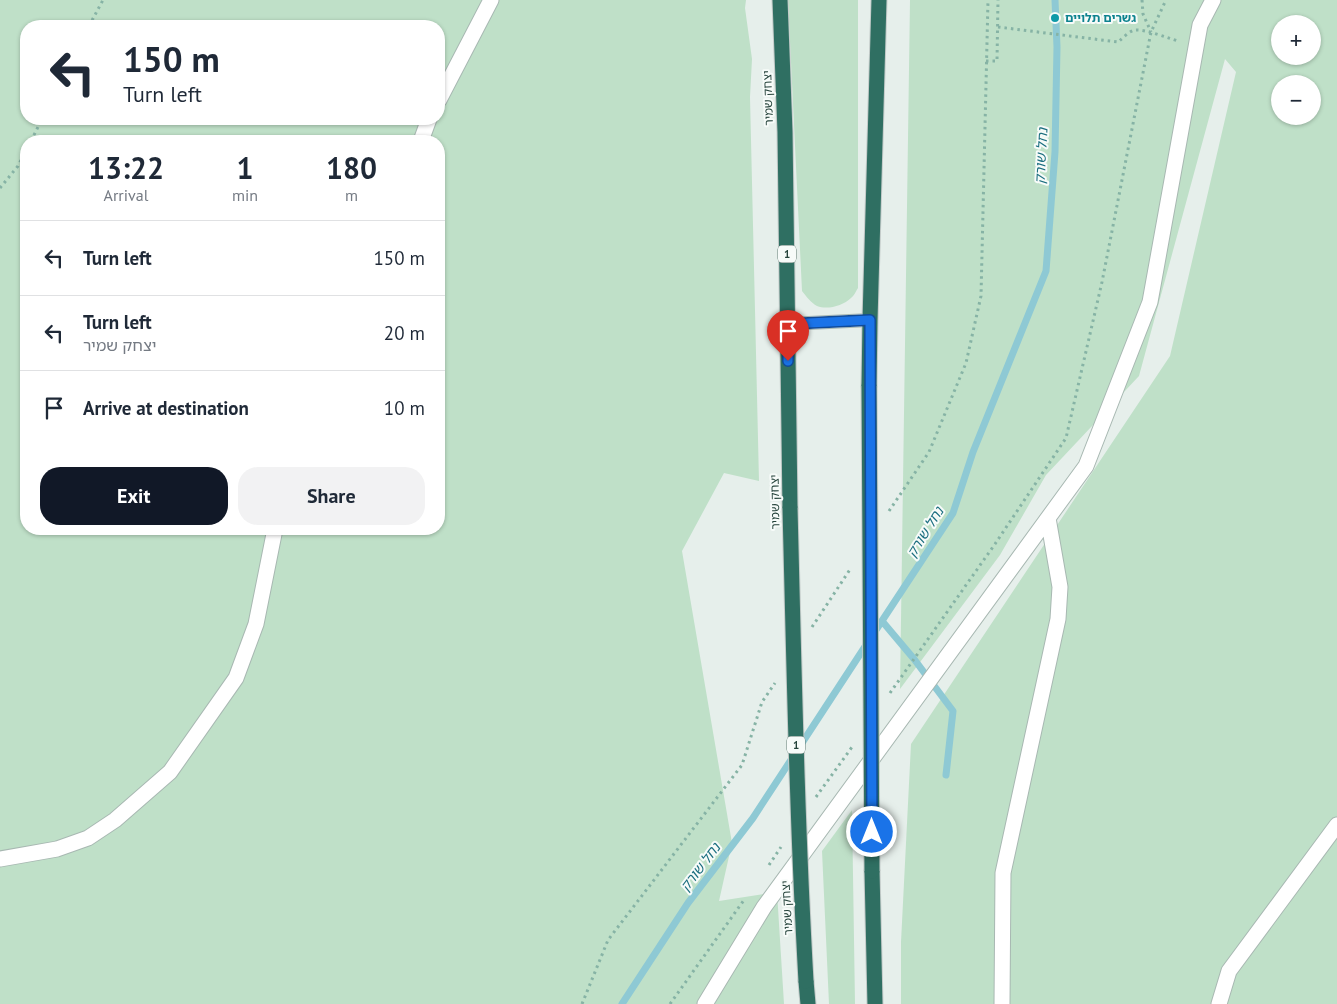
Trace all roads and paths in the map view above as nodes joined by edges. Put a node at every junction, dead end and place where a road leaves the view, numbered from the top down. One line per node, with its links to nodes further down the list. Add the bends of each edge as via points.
1 (103, 0): 10 (path)
2 (491, 0): 15 (street)
3 (780, 0): 19 (highway, יצחק שמיר / 1)
4 (879, 0): 18 (highway)
5 (988, 0): 14 (path)
6 (998, 0): 11 (path)
7 (1142, 0): 12 (path, via 1143,14)
8 (1166, 0): 12 (path)
9 (1213, 0): 13 (street, via 1200,25)
10 (92, 20)
11 (998, 27): 12 (path, via 1118,42 1134,30); 14 (path, via 997,61)
12 (1151, 32): 13 (path); 26 (path, via 1102,282 1066,438)
13 (1196, 47): 21 (street, via 1150,302 1086,466)
14 (986, 61): 20 (path, via 981,296 966,363 929,452)
15 (445, 88)
16 (20, 162): 17 (path)
17 (0, 188)
18 (870, 320): 19 (lane); 38 (highway, bridge, via 872,871)
19 (788, 324): 37 (highway, יצחק שמיר / 1, bridge, via 793,637)
20 (886, 516)
21 (1048, 518): 36 (street, via 764,907); 39 (street, via 1060,587 1058,619 1004,873)
22 (274, 535): 31 (street, via 256,624 236,678 170,772 116,820 88,838 57,849)
23 (854, 565): 24 (path)
24 (810, 630)
25 (778, 678): 34 (path, via 762,702 742,764 608,940)
26 (886, 699)
27 (857, 739): 28 (path)
28 (812, 803)
29 (1337, 825): 40 (street, via 1229,971)
30 (784, 844): 32 (path)
31 (0, 859)
32 (767, 868)
33 (744, 900): 35 (path)
34 (582, 1004)
35 (670, 1004)
36 (705, 1004)
37 (808, 1004)
38 (876, 1004)
39 (1002, 1004)
40 (1219, 1004)

